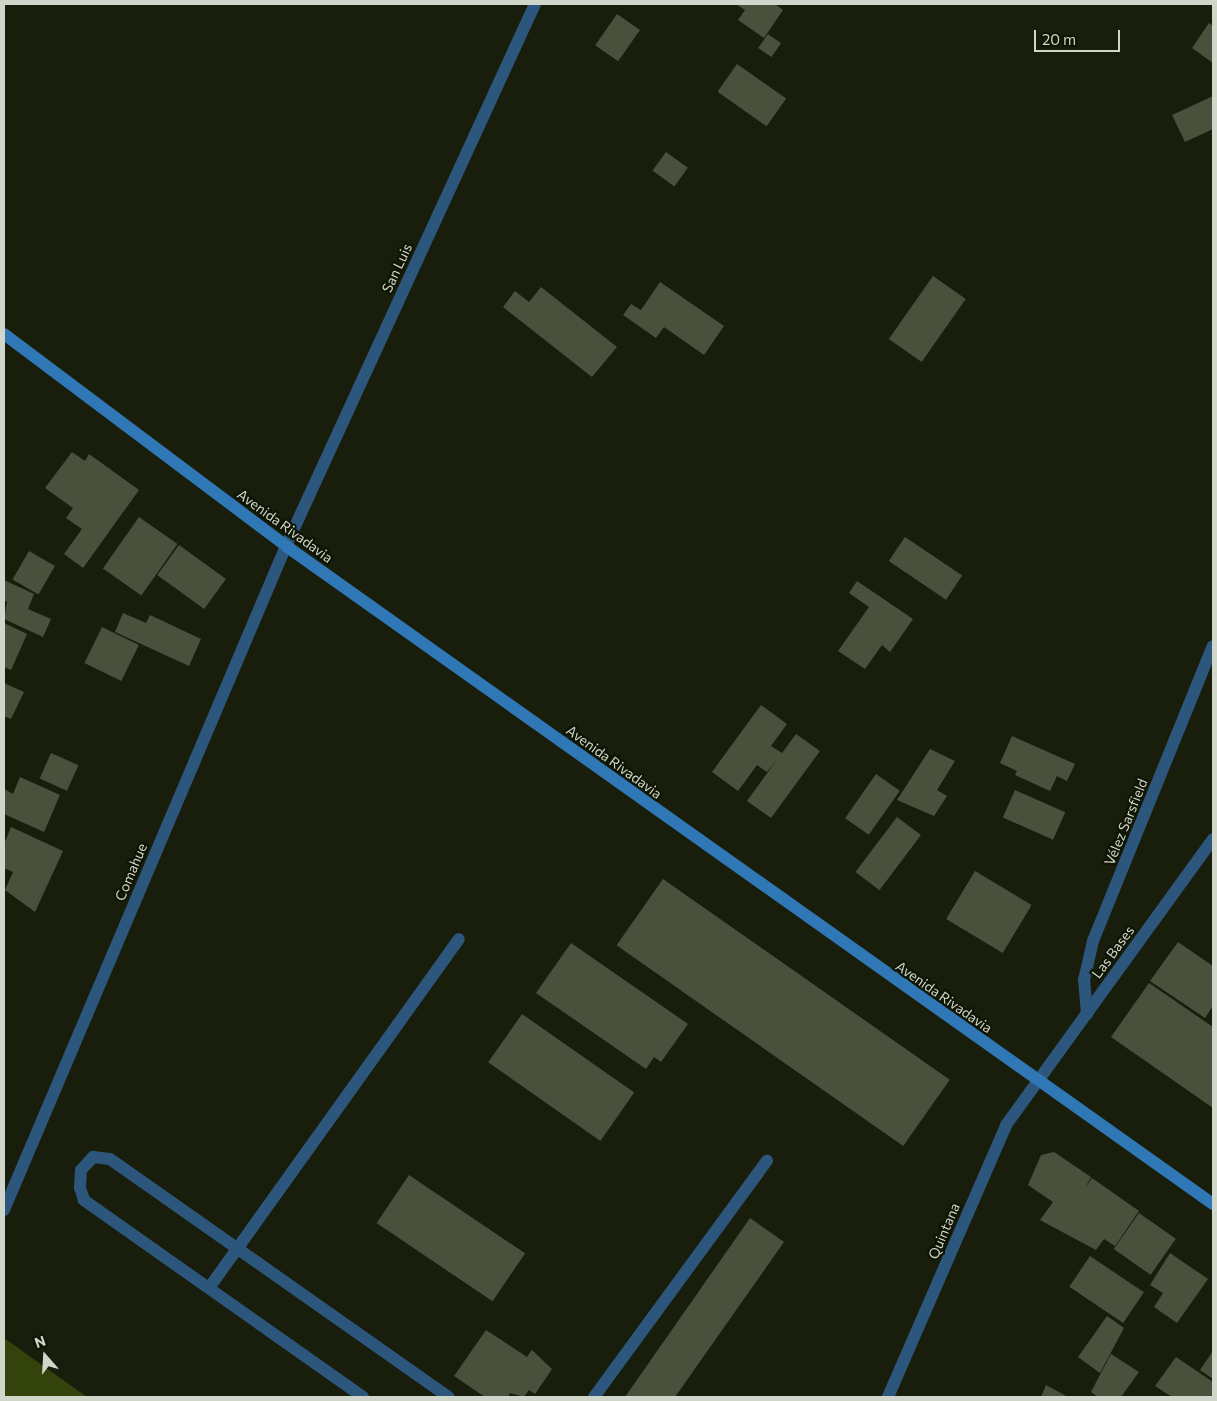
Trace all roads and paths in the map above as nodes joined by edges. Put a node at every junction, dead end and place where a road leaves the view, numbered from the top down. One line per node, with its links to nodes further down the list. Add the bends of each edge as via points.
1 (535, 4): 3 (street, San Luis)
2 (5, 339): 3 (main road, Avenida Rivadavia)
3 (286, 546): 8 (main road, Avenida Rivadavia); 11 (street, Comahue)
4 (1213, 646): 7 (street, Vélez Sarsfield, via 1093,941 1084,980)
5 (1213, 839): 7 (street, Las Bases)
6 (459, 939): 12 (street)
7 (1087, 1014): 8 (street, Las Bases)
8 (1038, 1082): 10 (main road, Avenida Rivadavia); 17 (street, Quintana, via 1006,1126)
9 (767, 1161): 16 (street)
10 (1213, 1204)
11 (4, 1210)
12 (237, 1249): 13 (street); 13 (street, via 110,1159 93,1157 81,1170 80,1188 84,1200); 15 (street)
13 (209, 1288): 14 (street)
14 (363, 1397)
15 (449, 1397)
16 (594, 1397)
17 (888, 1397)

